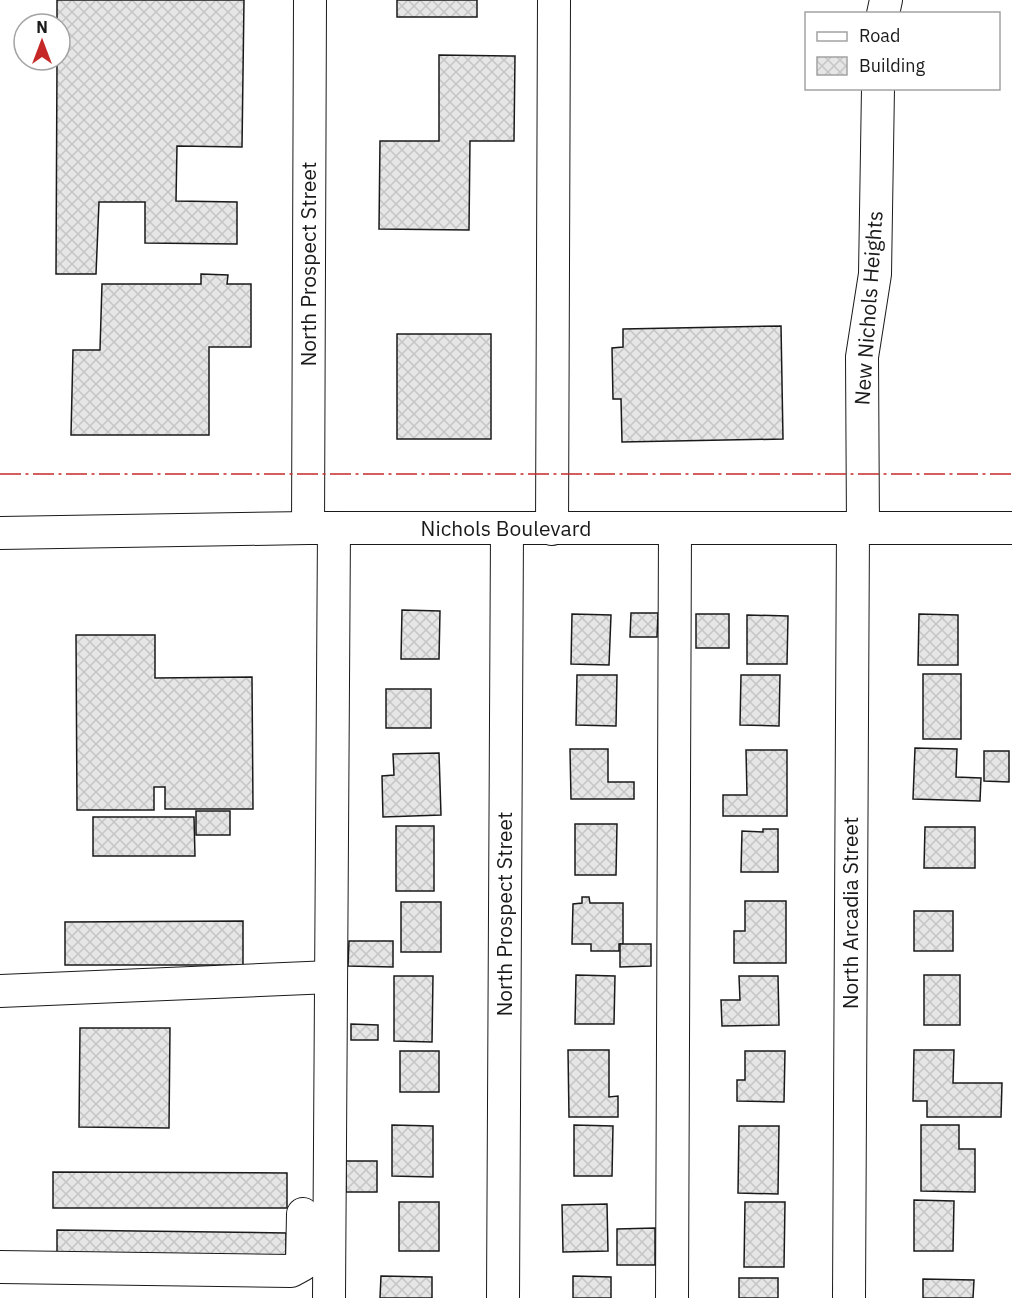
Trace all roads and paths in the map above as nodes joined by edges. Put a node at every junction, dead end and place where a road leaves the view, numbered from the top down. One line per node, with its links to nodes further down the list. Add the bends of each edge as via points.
1 (310, 0): 5 (street, North Prospect Street)
2 (554, 0): 7 (street)
3 (878, 90): 4 (street, New Nichols Heights, via 875,274 862,357)
4 (858, 527): 6 (street, Nichols Boulevard); 8 (street, Nichols Boulevard); 18 (street, North Arcadia Street)
5 (321, 528): 9 (street, Nichols Boulevard); 10 (street, Nichols Boulevard); 11 (street, North Prospect Street)
6 (1012, 528)
7 (552, 529): 8 (street, Nichols Boulevard); 9 (street, Nichols Boulevard)
8 (675, 529): 17 (street)
9 (507, 530): 16 (street, North Prospect Street)
10 (0, 533)
11 (331, 977): 12 (street); 15 (street, North Prospect Street)
12 (0, 992)
13 (303, 1214): 14 (street, via 302,1265 291,1271)
14 (0, 1267)
15 (329, 1298)
16 (503, 1298)
17 (672, 1298)
18 (849, 1298)

